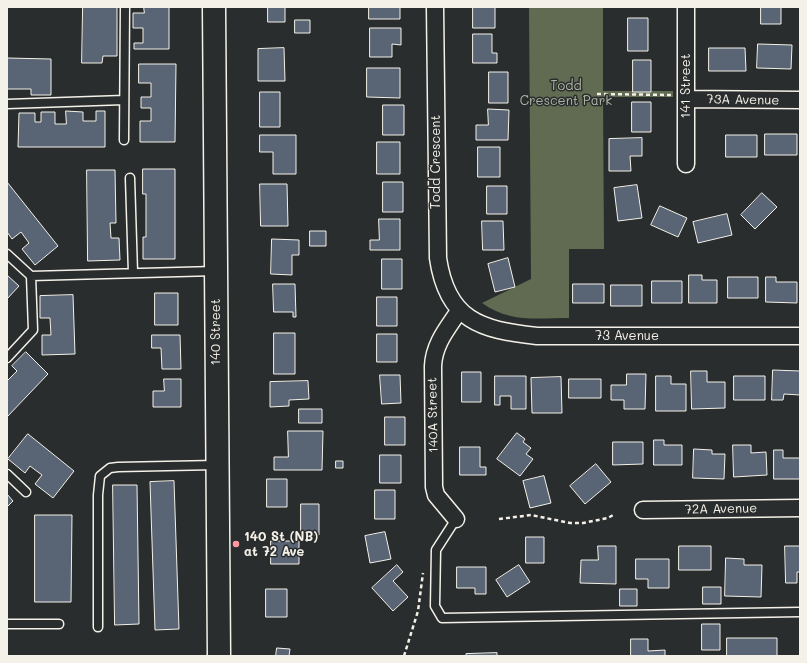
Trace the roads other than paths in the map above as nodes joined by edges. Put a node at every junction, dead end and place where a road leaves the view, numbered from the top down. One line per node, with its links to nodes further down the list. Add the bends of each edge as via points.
1 (125, 7): 6 (lane)
2 (214, 7): 13 (main road, 140 Street)
3 (435, 7): 16 (street, Todd Crescent, via 438,258 445,290)
4 (686, 7): 5 (street, 141 Street)
5 (681, 97): 7 (street, 73A Avenue); 10 (street, 141 Street)
6 (124, 100): 8 (lane); 9 (lane)
7 (800, 100)
8 (7, 104)
9 (124, 140)
10 (686, 164)
11 (130, 178): 14 (lane)
12 (7, 254): 15 (lane)
13 (216, 271): 14 (lane); 19 (main road, 140 Street)
14 (133, 273): 15 (lane)
15 (30, 276): 18 (lane, via 33,330)
16 (459, 311): 17 (street, 73 Avenue, via 491,328 537,336); 24 (street, 140A Street, via 440,338 434,351 433,366 434,487 436,495)
17 (800, 336)
18 (7, 358)
19 (217, 465): 28 (lane, via 118,467 110,468 100,476); 29 (main road, 140 Street)
20 (7, 474): 21 (lane)
21 (26, 492)
22 (800, 508): 23 (street, 72A Avenue)
23 (643, 510)
24 (456, 519): 25 (lane, via 436,550 435,606 442,618)
25 (800, 612)
26 (7, 624): 27 (lane)
27 (59, 624)
28 (98, 627)
29 (219, 656)

